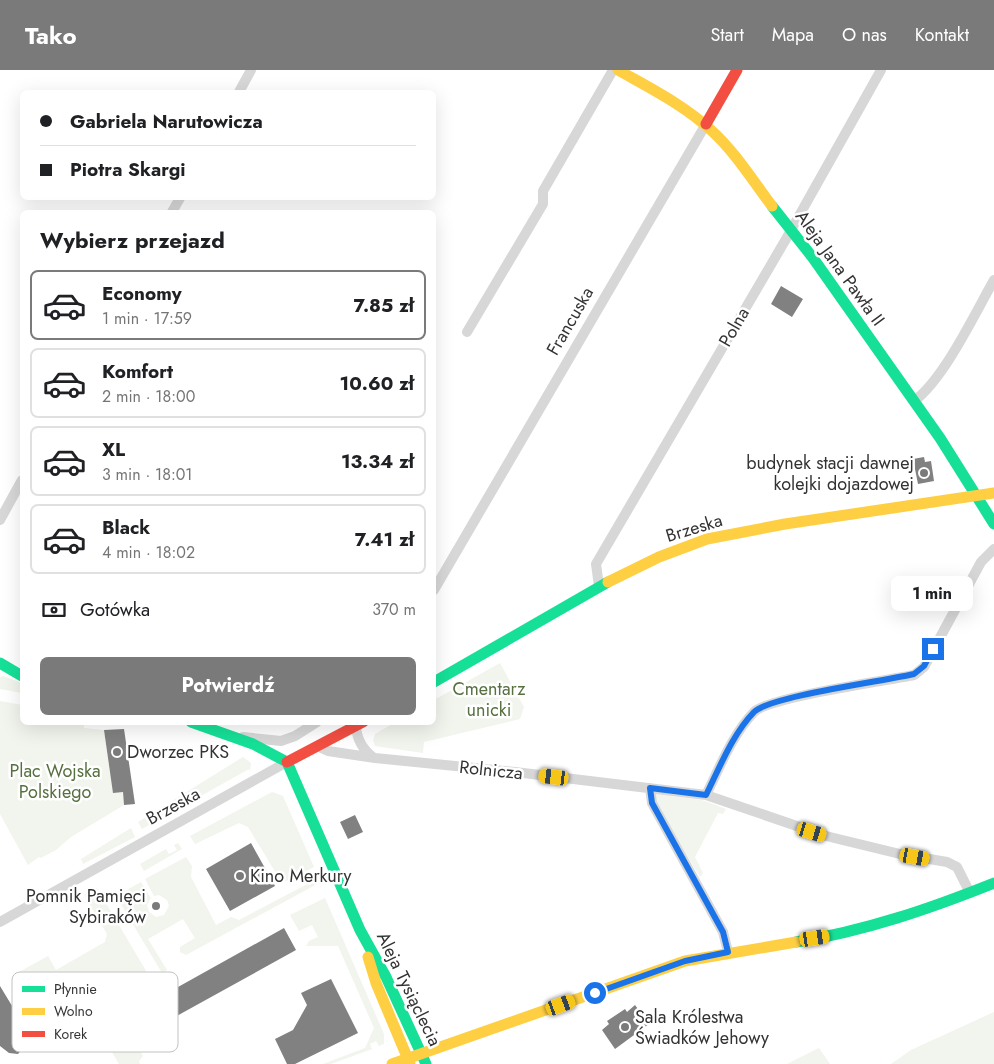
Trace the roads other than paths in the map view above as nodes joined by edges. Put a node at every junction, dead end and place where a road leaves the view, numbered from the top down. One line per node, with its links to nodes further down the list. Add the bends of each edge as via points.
1 (251, 70): 6 (street)
2 (613, 70): 10 (street, via 543,191 543,204)
3 (618, 70): 7 (street, Aleja Jana Pawła II)
4 (737, 70): 7 (street, Francuska)
5 (881, 70): 8 (street, Polna)
6 (240, 90)
7 (706, 124): 8 (street, Aleja Jana Pawła II); 19 (street, Francuska)
8 (791, 228): 11 (street, Aleja Jana Pawła II); 18 (street, Polna, via 596,564)
9 (994, 280): 11 (street, via 941,371 926,392)
10 (467, 332)
11 (914, 401): 14 (street, Aleja Jana Pawła II)
12 (20, 484): 15 (street)
13 (994, 493): 14 (street, Brzeska)
14 (978, 496): 16 (street, Aleja Jana Pawła II); 18 (street, Brzeska, via 785,524 707,539 659,557)
15 (0, 520)
16 (994, 524)
17 (994, 549): 32 (street, via 981,562 924,666 914,674 771,703 756,711 737,734)
18 (599, 586): 22 (street, Brzeska)
19 (436, 587)
20 (1, 665): 21 (street)
21 (20, 675)
22 (436, 681)
23 (201, 725): 27 (street)
24 (312, 725): 27 (street, via 281,740)
25 (357, 725): 28 (street, Brzeska)
26 (359, 725): 29 (street, via 357,736 367,753)
27 (238, 736): 30 (street)
28 (319, 747): 29 (street, Rolnicza, via 328,752); 30 (street, Brzeska)
29 (375, 758): 31 (street, Rolnicza)
30 (288, 762): 35 (street, Brzeska); 36 (street, Aleja Tysiąclecia)
31 (650, 788): 32 (street, Rolnicza); 37 (street, via 652,803 723,932)
32 (706, 795): 34 (street, Rolnicza, via 826,836 947,862 957,867)
33 (994, 883): 34 (street)
34 (970, 893): 37 (street, via 917,913 850,932)
35 (0, 922)
36 (360, 930): 38 (street, Aleja Tysiąclecia); 39 (street, Aleja Tysiąclecia, via 376,983)
37 (728, 952): 38 (street, via 685,961)
38 (424, 1059): 39 (street)
39 (408, 1061): 40 (street)
40 (392, 1064)

